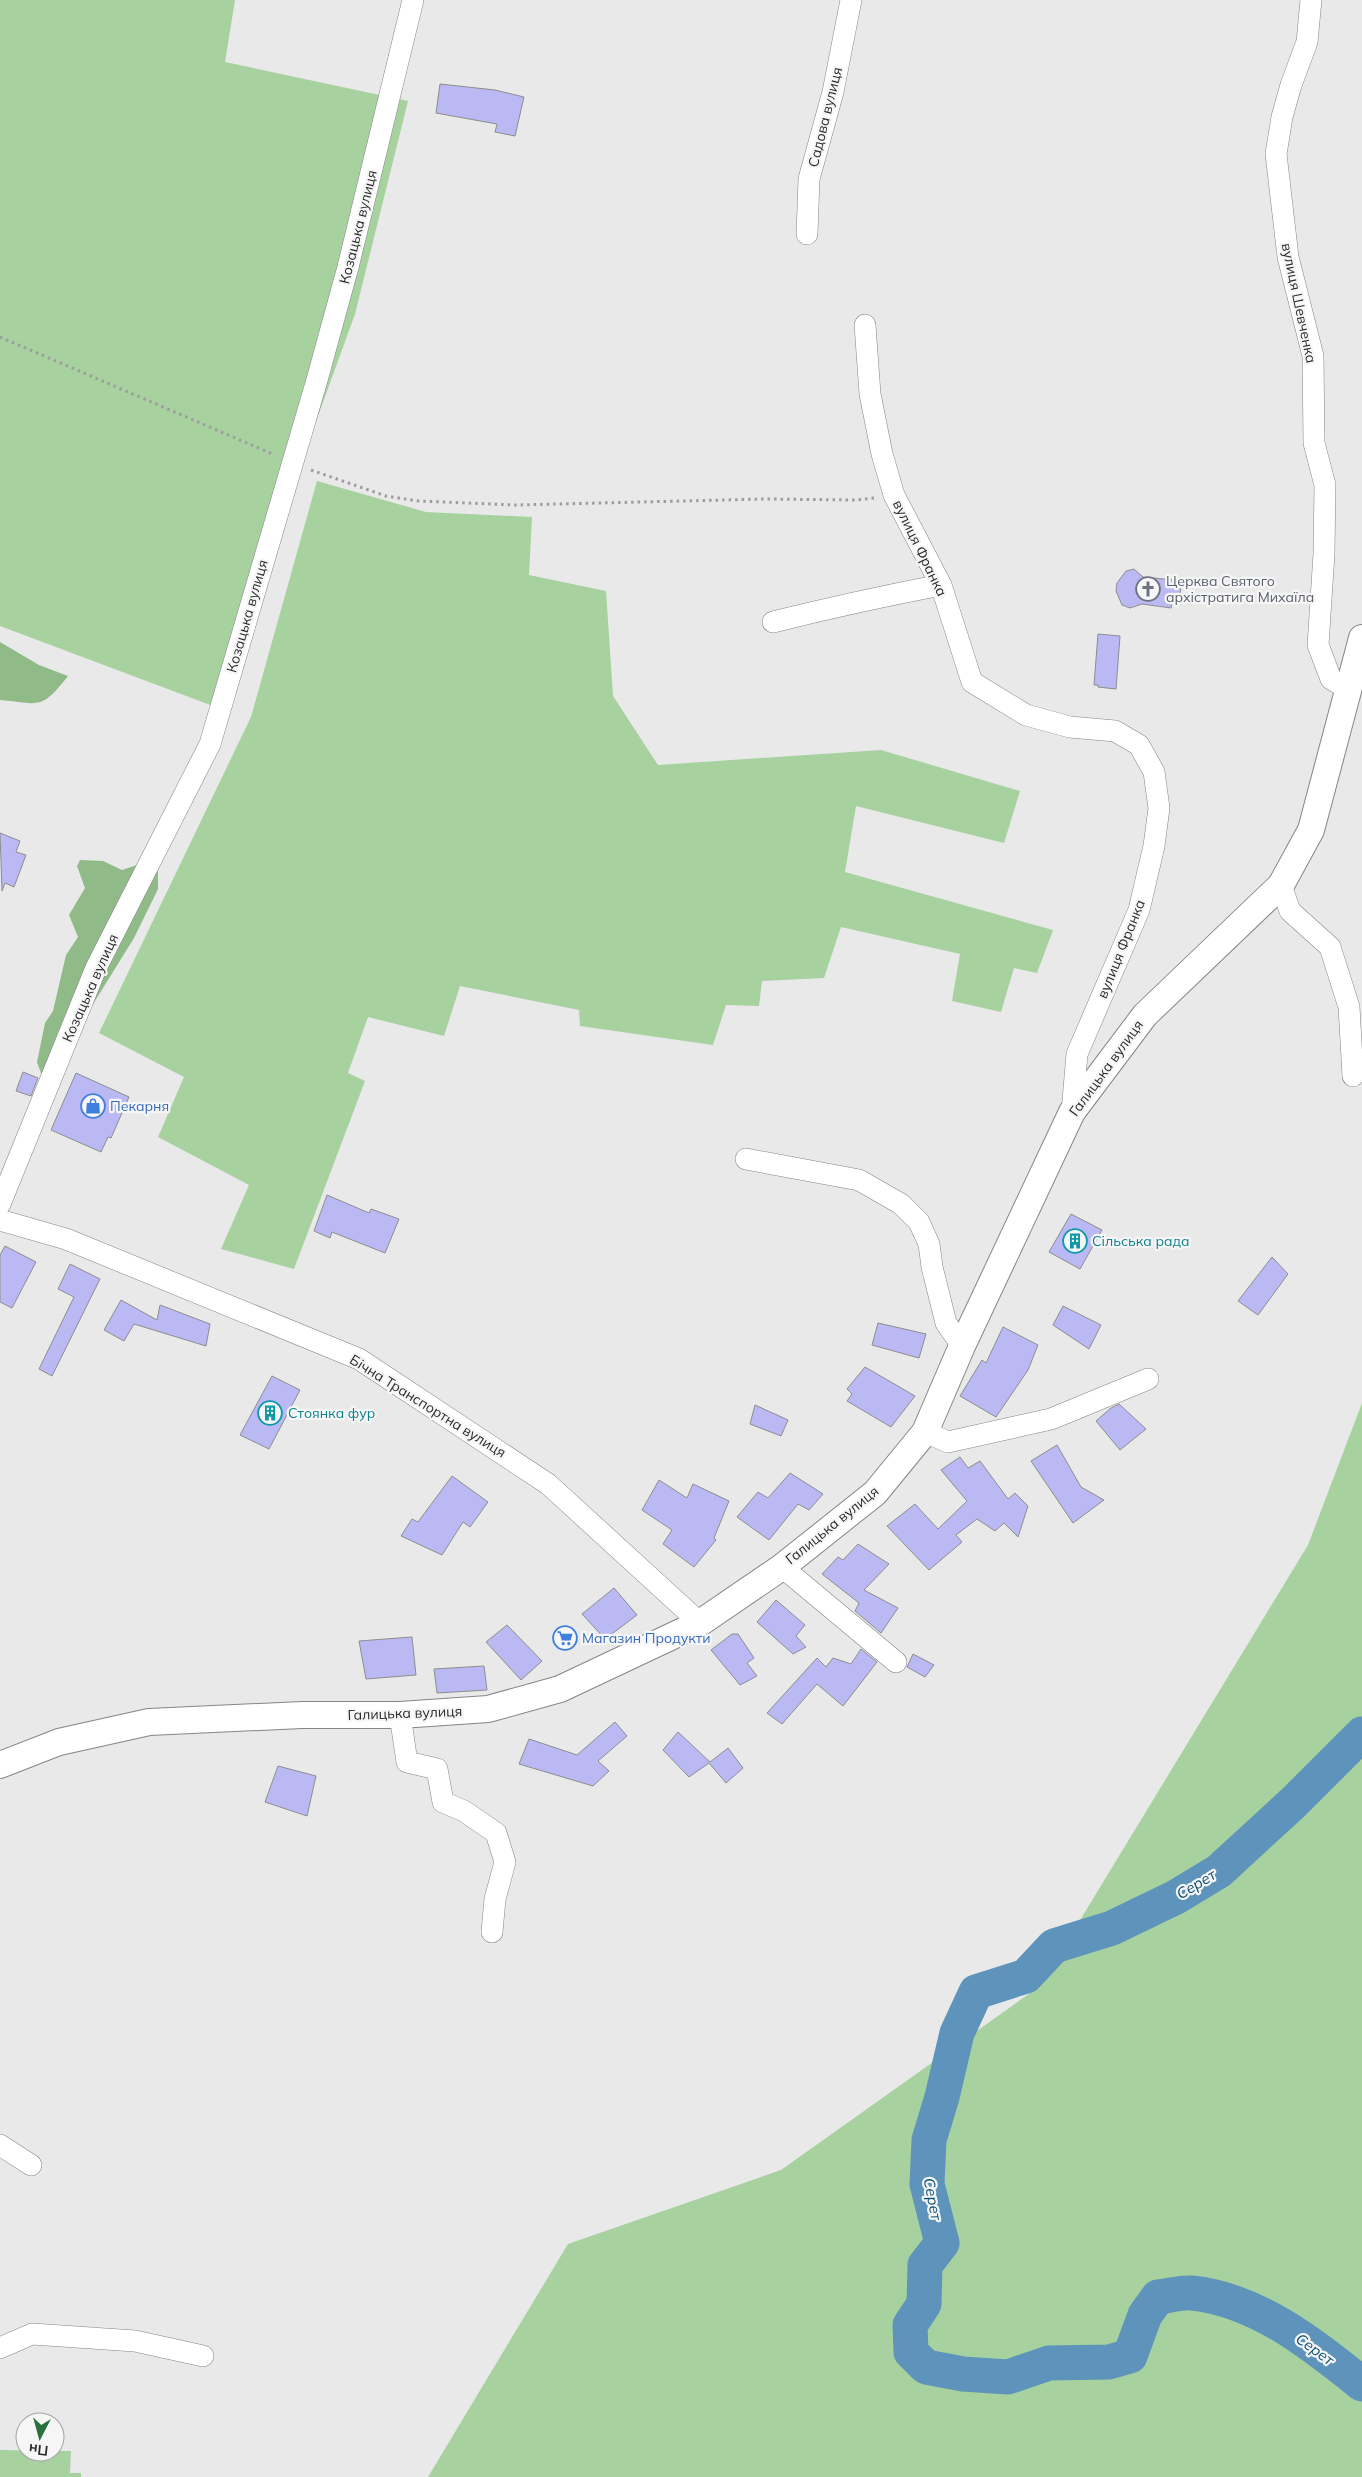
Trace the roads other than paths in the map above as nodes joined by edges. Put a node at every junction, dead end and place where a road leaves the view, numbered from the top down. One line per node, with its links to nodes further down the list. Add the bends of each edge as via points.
1 (414, 0): 14 (street, Козацька вулиця, via 348,267 210,744 96,968)
2 (852, 0): 4 (street, Садова вулиця, via 833,92 809,179)
3 (1311, 0): 9 (street, вулиця Шевченка, via 1307,42 1282,117 1276,154 1288,257 1313,356 1314,442 1325,485 1318,645 1331,679)
4 (807, 234)
5 (865, 325): 6 (street, вулиця Франка, via 870,394 882,454 894,495)
6 (941, 585): 7 (street); 12 (street, вулиця Франка, via 972,682 1026,715 1070,727 1115,731 1138,745 1154,772 1160,808 1139,910 1077,1054)
7 (773, 622)
8 (1362, 638): 9 (main road, Галицька вулиця)
9 (1348, 689): 10 (main road, Галицька вулиця, via 1311,830)
10 (1281, 885): 11 (street, via 1290,911 1330,947 1348,1007); 12 (main road, Галицька вулиця, via 1145,1015)
11 (1353, 1076)
12 (1072, 1112): 16 (main road, Галицька вулиця)
13 (746, 1159): 16 (street, via 859,1180 901,1204 919,1222 929,1244 946,1323)
14 (0, 1204)
15 (0, 1220): 20 (street, Бічна Транспортна вулиця, via 66,1239 359,1359 548,1484)
16 (962, 1346): 18 (main road, Галицька вулиця)
17 (1148, 1379): 18 (street, via 1052,1418 948,1442)
18 (925, 1432): 19 (main road, Галицька вулиця, via 875,1493)
19 (782, 1567): 20 (main road, Галицька вулиця); 21 (street, Галицька вулиця)
20 (700, 1623): 22 (main road, Галицька вулиця, via 560,1689 488,1709)
21 (896, 1662)
22 (400, 1715): 23 (main road, Галицька вулиця, via 302,1715 149,1722 59,1742); 24 (street, via 407,1762 438,1770 443,1802 464,1811 496,1833 506,1862 495,1899)
23 (0, 1765)
24 (492, 1932)
25 (0, 2145): 26 (street)
26 (31, 2165)
27 (0, 2348): 28 (street, via 32,2334 135,2341)
28 (203, 2356)

